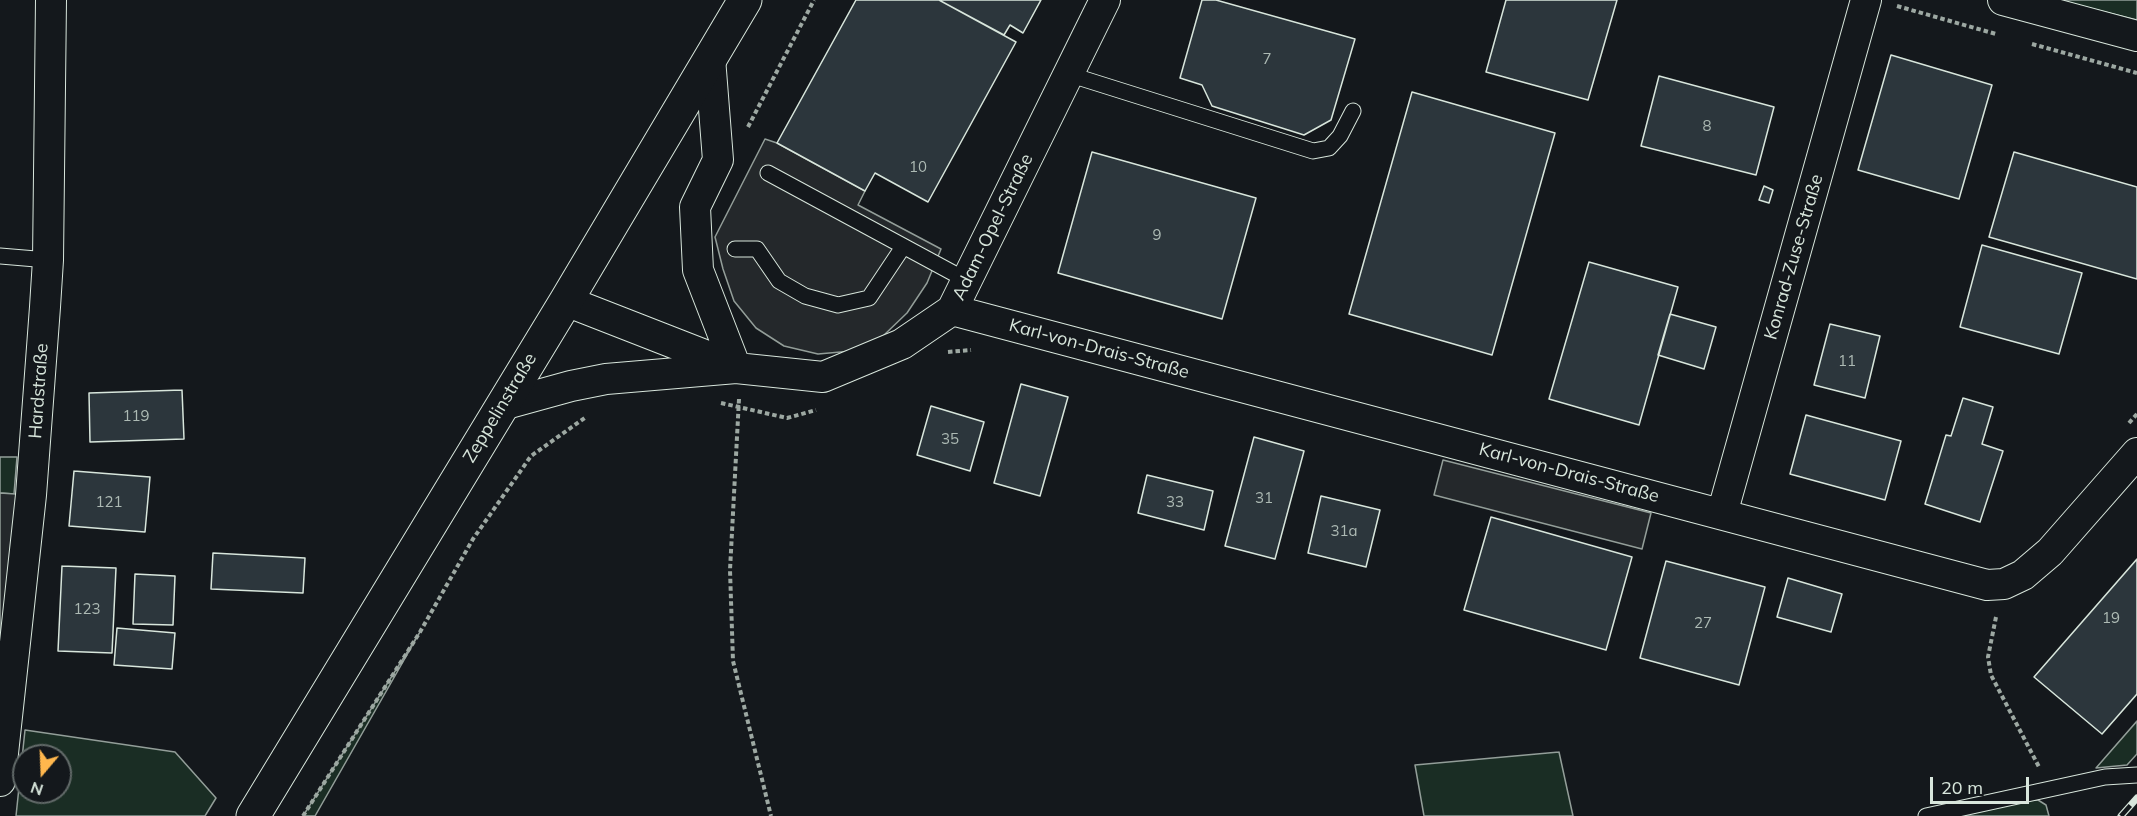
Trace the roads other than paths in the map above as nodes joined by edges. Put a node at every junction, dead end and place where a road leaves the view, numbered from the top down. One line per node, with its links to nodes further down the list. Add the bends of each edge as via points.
1 (51, 0): 14 (street, Hardstraße)
2 (745, 0): 7 (street, Zeppelinstraße)
3 (1106, 0): 8 (street, Adam-Opel-Straße)
4 (1866, 0): 21 (street, Konrad-Zuse-Straße)
5 (2003, 0): 6 (street)
6 (2137, 36)
7 (710, 58): 16 (street, Zeppelinstraße); 18 (street, via 718,160 695,207 698,270)
8 (1068, 74): 9 (lane, via 1313,151 1329,148); 15 (street, Adam-Opel-Straße)
9 (1353, 111)
10 (768, 173): 11 (lane)
11 (903, 247): 12 (lane, via 869,298 838,305 805,297 779,281 757,249); 15 (lane)
12 (735, 249)
13 (0, 256): 14 (lane)
14 (48, 260): 22 (street, Hardstraße, via 31,495)
15 (966, 280): 17 (street, Adam-Opel-Straße)
16 (566, 301): 18 (street, Adam-Opel-Straße); 19 (street, Zeppelinstraße)
17 (952, 310): 18 (street, Adam-Opel-Straße, via 902,344 823,377); 21 (street, Karl-von-Drais-Straße)
18 (736, 368): 19 (street, Adam-Opel-Straße, via 606,379)
19 (502, 405): 25 (street, Zeppelinstraße)
20 (2137, 453): 21 (street, Karl-von-Drais-Straße, via 2050,552 2023,575 2004,584 1968,581)
21 (1722, 514)
22 (5, 682): 24 (street, Hardstraße)
23 (2137, 775): 26 (lane, via 2105,777)
24 (0, 781)
25 (253, 816)
26 (1926, 816)

